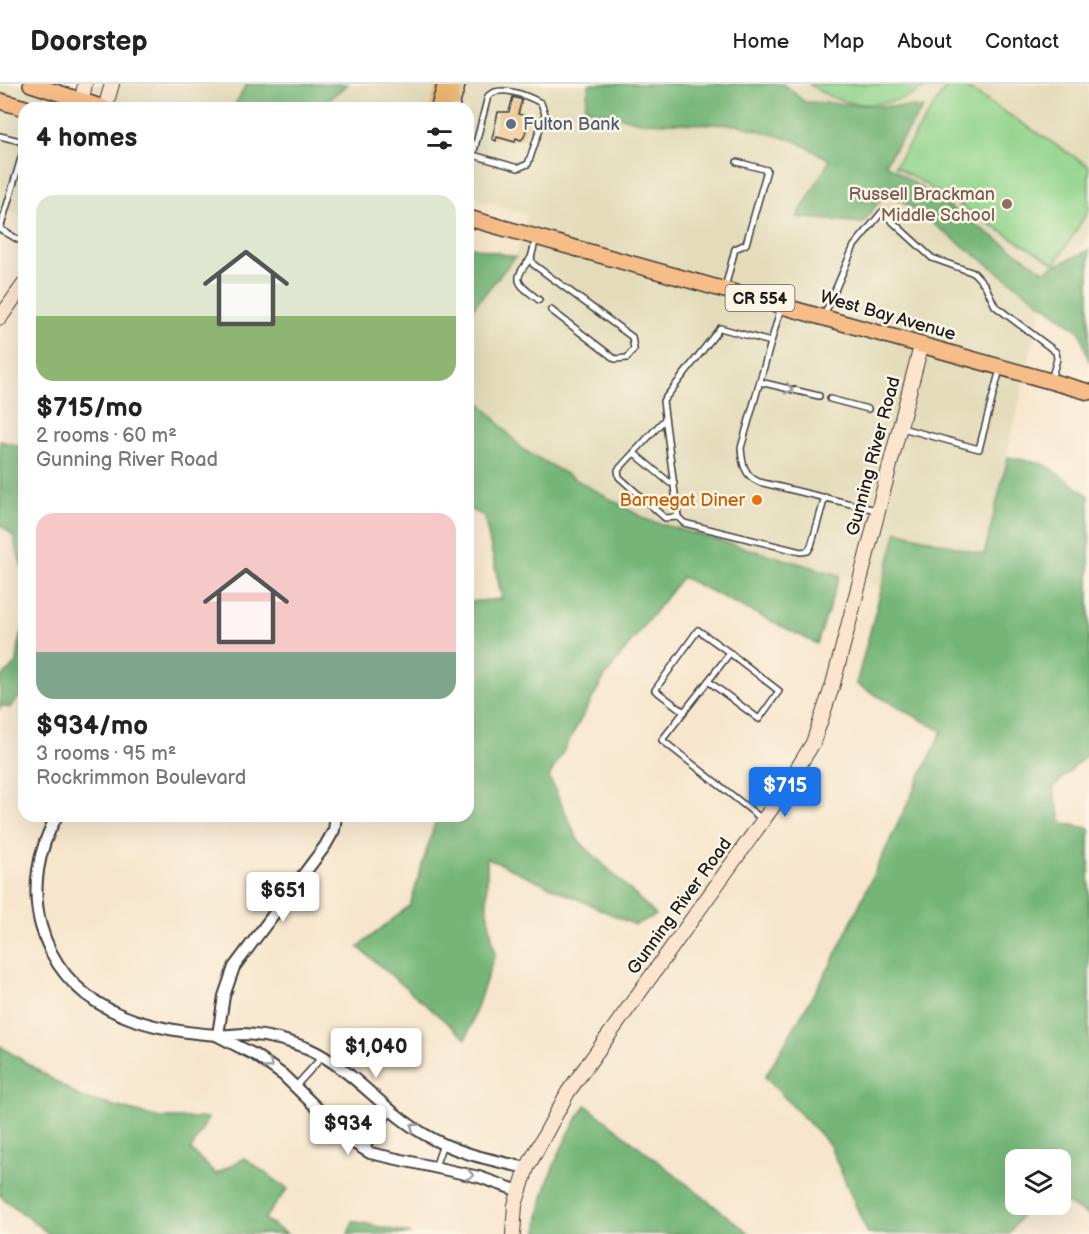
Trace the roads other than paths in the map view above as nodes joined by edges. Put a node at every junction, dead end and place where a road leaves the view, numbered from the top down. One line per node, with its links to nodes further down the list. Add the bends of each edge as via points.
1 (31, 84): 5 (main road)
2 (85, 84): 6 (street)
3 (112, 84): 7 (street)
4 (0, 101): 8 (main road)
5 (75, 102)
6 (80, 102)
7 (106, 102)
8 (18, 106)
9 (0, 136): 10 (lane)
10 (18, 140)
11 (474, 144): 12 (lane, via 488,96 493,91 534,99 545,109 528,164 518,168)
12 (474, 155)
13 (737, 162): 20 (lane, via 767,170 746,243 735,249)
14 (18, 168): 16 (lane)
15 (474, 220): 17 (main road, West Bay Avenue / CR 554)
16 (0, 229): 18 (lane)
17 (537, 237): 19 (lane); 20 (main road, West Bay Avenue / CR 554)
18 (18, 240)
19 (531, 258): 22 (lane, via 517,278 519,285); 24 (lane, via 537,268 632,337 634,349 627,358 615,359)
20 (725, 288): 23 (main road, West Bay Avenue / CR 554)
21 (18, 292): 26 (street)
22 (539, 300)
23 (782, 305): 25 (main road, West Bay Avenue / CR 554); 27 (lane)
24 (551, 309)
25 (824, 317): 28 (main road, West Bay Avenue / CR 554); 30 (lane, via 854,246 882,212 932,258 974,273 995,306 1056,352)
26 (0, 318)
27 (771, 342): 31 (lane); 36 (lane, via 720,328 663,401)
28 (921, 346): 29 (main road, West Bay Avenue / CR 554); 37 (street, Gunning River Road)
29 (1000, 368): 30 (main road, West Bay Avenue / CR 554); 37 (lane, via 979,448)
30 (1050, 381): 32 (main road, West Bay Avenue / CR 554)
31 (760, 382): 33 (lane, one-way to 33); 40 (lane, via 741,448 745,470 759,482)
32 (1089, 392)
33 (819, 396)
34 (830, 399): 35 (lane)
35 (868, 409)
36 (665, 418): 38 (lane); 39 (lane)
37 (899, 427): 41 (street, Gunning River Road)
38 (634, 453): 39 (lane); 42 (lane, via 618,470 619,477 665,518)
39 (674, 483): 42 (lane)
40 (825, 497): 41 (lane); 42 (lane, via 811,546 801,552 684,523)
41 (878, 510): 46 (street, Gunning River Road, via 823,720 805,759)
42 (678, 517)
43 (730, 653): 44 (lane); 44 (lane, via 779,691 759,719); 45 (lane, via 698,630 655,690)
44 (708, 681): 45 (lane)
45 (684, 712): 46 (lane, via 662,740)
46 (763, 820): 56 (street, Gunning River Road, via 568,1092)
47 (53, 822): 49 (street, via 38,861 39,917 46,943 65,973 93,1002 127,1020)
48 (335, 822): 49 (street, via 325,846 234,967 224,996)
49 (218, 1035): 50 (street, via 282,1039); 51 (street, one-way to 51, via 255,1055)
50 (322, 1057): 51 (lane); 52 (street)
51 (295, 1087): 54 (street)
52 (392, 1110): 53 (street, one-way to 52, via 422,1134); 54 (lane)
53 (443, 1144): 55 (lane); 56 (street, via 468,1155)
54 (365, 1150): 55 (street)
55 (435, 1167): 57 (street, one-way to 57)
56 (527, 1168): 57 (street, Gunning River Road)
57 (519, 1191): 58 (street, Gunning River Road)
58 (513, 1234)

